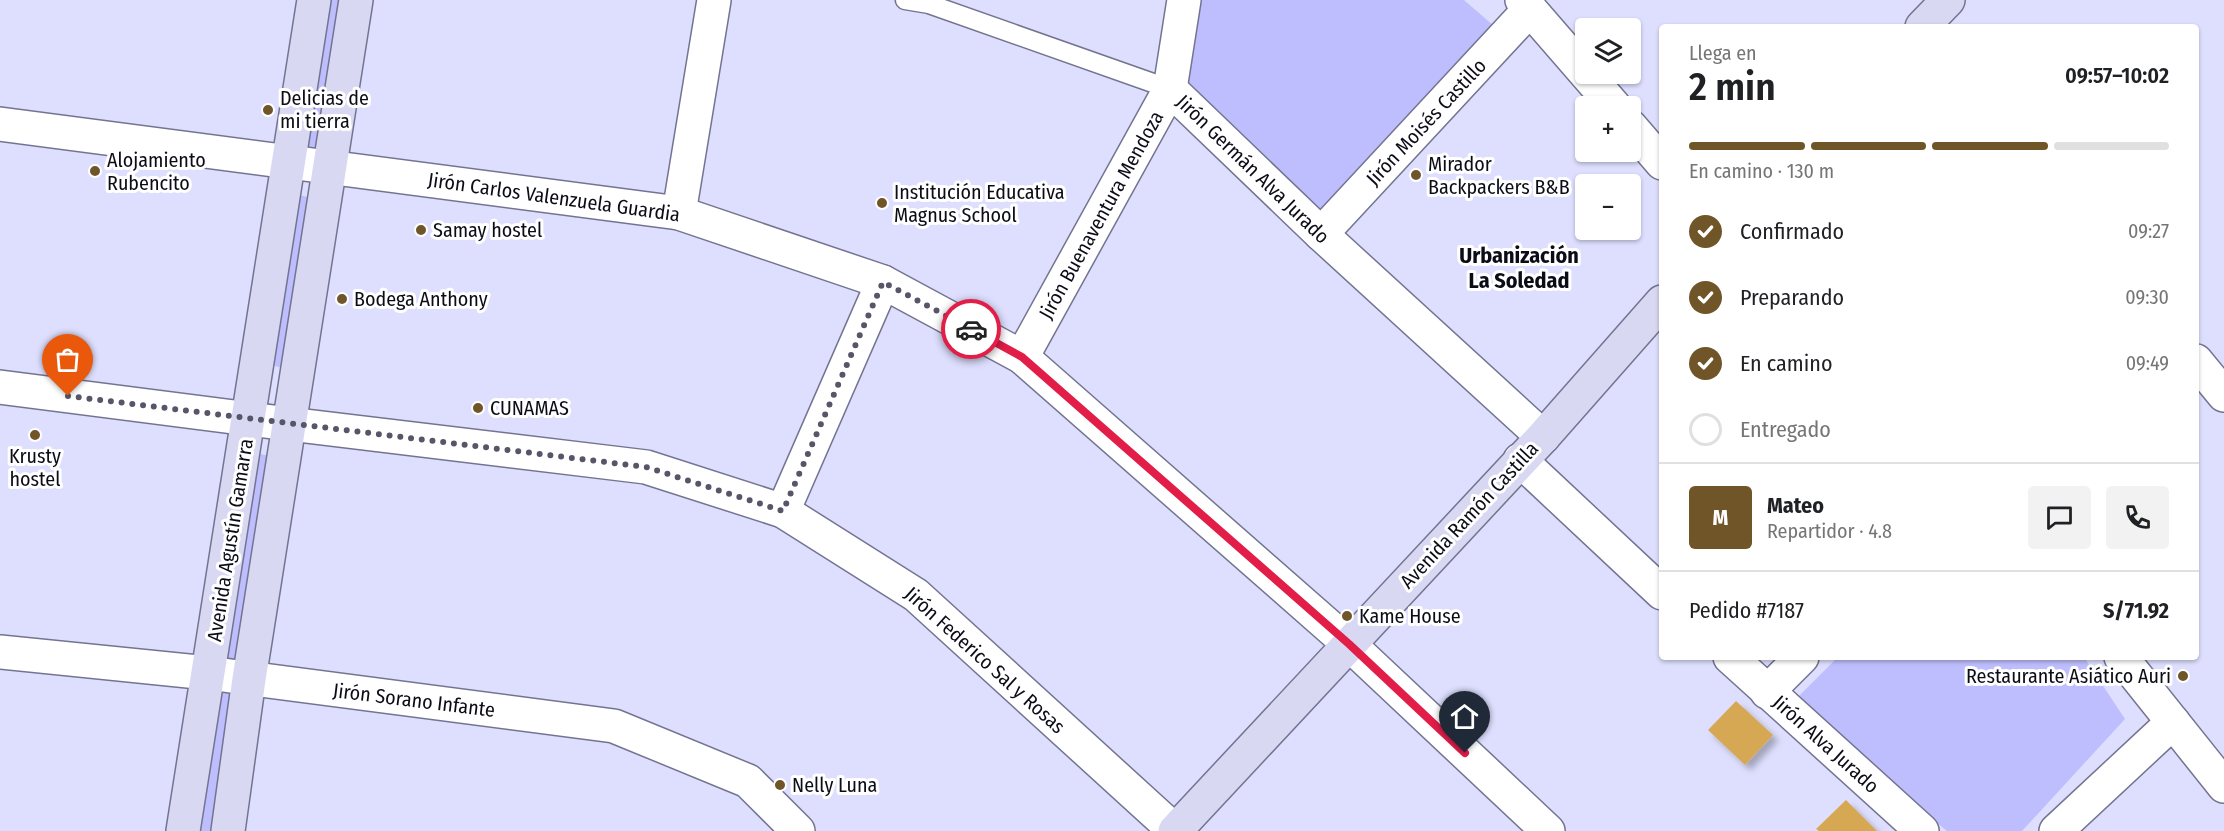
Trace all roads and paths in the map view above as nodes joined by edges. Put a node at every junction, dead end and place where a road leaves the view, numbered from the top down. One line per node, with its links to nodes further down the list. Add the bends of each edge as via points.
1 (314, 0): 12 (main road, Avenida Agustín Gamarra)
2 (356, 0): 13 (main road, Avenida Agustín Gamarra)
3 (714, 0): 14 (street)
4 (905, 0): 7 (lane, Jirón Germán Alva Jurado, via 928,4)
5 (1184, 0): 7 (street, Jirón Buenaventura Mendoza)
6 (1526, 5): 8 (street); 15 (street, Jirón Moisés Castillo)
7 (1170, 89): 15 (street, Jirón Germán Alva Jurado); 18 (street, Jirón Buenaventura Mendoza)
8 (1605, 96)
9 (0, 124): 12 (street, Jirón Carlos Valenzuela Guardia)
10 (1641, 139): 11 (street)
11 (1659, 160)
12 (290, 161): 13 (street, Jirón Carlos Valenzuela Guardia); 22 (main road, Avenida Agustín Gamarra)
13 (328, 166): 14 (street, Jirón Carlos Valenzuela Guardia); 23 (main road, Avenida Agustín Gamarra)
14 (679, 213): 16 (street, Jirón Carlos Valenzuela Guardia)
15 (1321, 234): 24 (street, Jirón Germán Alva Jurado)
16 (883, 282): 18 (street, Jirón Carlos Valenzuela Guardia); 26 (street)
17 (1659, 305): 24 (main road, Avenida Ramón Castilla)
18 (1022, 357): 28 (street, Jirón Carlos Valenzuela Guardia)
19 (2199, 366): 21 (street)
20 (0, 387): 22 (street, Jirón Federico Sal y Rosas)
21 (2224, 395)
22 (249, 419): 23 (street, Jirón Federico Sal y Rosas); 33 (main road, Avenida Agustín Gamarra)
23 (289, 424): 26 (street, Jirón Federico Sal y Rosas, via 646,467); 34 (main road, Avenida Agustín Gamarra)
24 (1543, 437): 25 (main road, Avenida Ramón Castilla)
25 (1520, 460): 27 (street); 28 (main road, Avenida Ramón Castilla)
26 (783, 511): 41 (street, Jirón Federico Sal y Rosas, via 916,595)
27 (1659, 590)
28 (1349, 644): 41 (main road, Avenida Ramón Castilla); 42 (street, Jirón Carlos Valenzuela Guardia)
29 (0, 652): 33 (street, Jirón Sorano Infante)
30 (1733, 660): 35 (street, Jirón Alva Jurado)
31 (1799, 660): 35 (street)
32 (2123, 660): 36 (street)
33 (208, 673): 34 (street, Jirón Sorano Infante); 38 (main road, Avenida Agustín Gamarra)
34 (249, 679): 39 (main road, Avenida Agustín Gamarra); 40 (street, Jirón Sorano Infante, via 614,726 748,781)
35 (1767, 692): 43 (street, Jirón Alva Jurado)
36 (2174, 722): 37 (street); 44 (street)
37 (2224, 786)
38 (183, 831)
39 (228, 831)
40 (798, 831)
41 (1175, 831)
42 (1548, 831)
43 (1922, 831)
44 (2056, 831)

